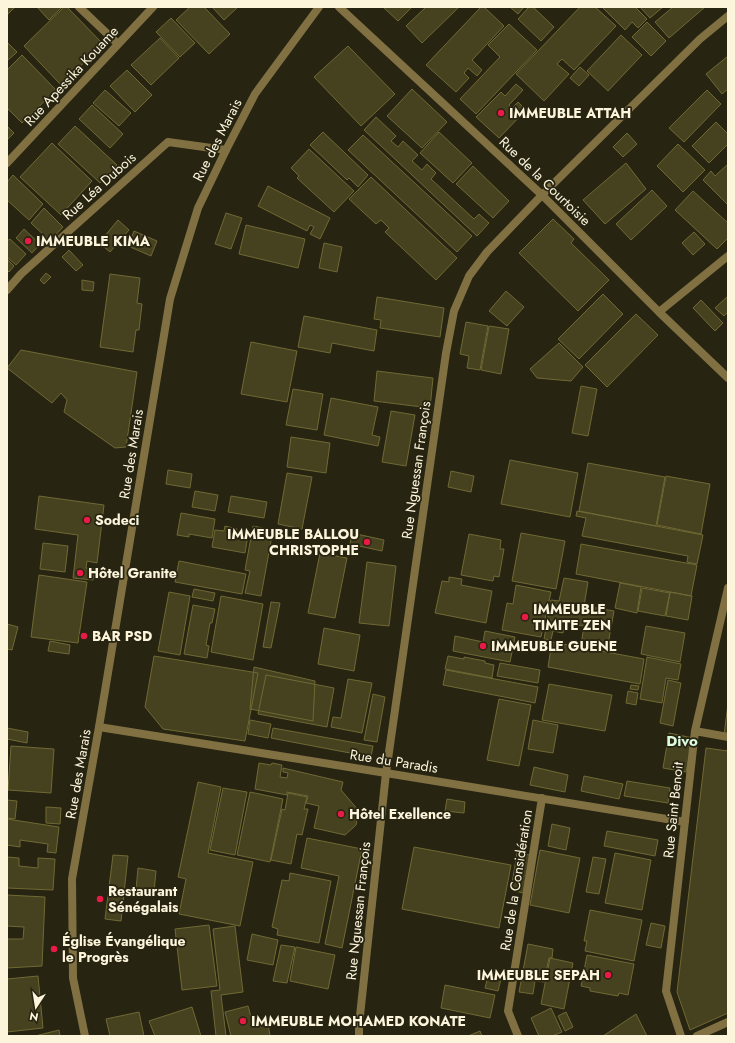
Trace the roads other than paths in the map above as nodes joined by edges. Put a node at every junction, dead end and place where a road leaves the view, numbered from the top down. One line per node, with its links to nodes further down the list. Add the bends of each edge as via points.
1 (79, 7): 6 (street)
2 (153, 7): 6 (street, Rue Apessika Kouame)
3 (319, 7): 7 (street, Rue des Marais, via 255,94)
4 (339, 7): 9 (street, Rue de la Courtoisie)
5 (728, 16): 9 (street, Rue Nguessan François, via 700,39)
6 (118, 44): 8 (street, Rue Apessika Kouame)
7 (226, 150): 11 (street, Rue Léa Dubois, via 168,142 21,274); 15 (street, Rue des Marais, via 198,208 170,300)
8 (7, 163)
9 (542, 195): 12 (street, Rue de la Courtoisie); 18 (street, Rue Nguessan François, via 487,252 469,276 454,311)
10 (728, 256): 12 (street)
11 (7, 290)
12 (659, 312): 13 (street, Rue de la Courtoisie)
13 (728, 378)
14 (728, 588): 16 (street, Rue Saint Benoit)
15 (99, 727): 18 (street, Rue du Paradis); 22 (street, Rue des Marais, via 72,879 73,978)
16 (695, 731): 17 (street); 20 (street, Rue Saint Benoit)
17 (728, 737)
18 (386, 773): 19 (street, Rue du Paradis); 23 (street, Rue Nguessan François)
19 (542, 798): 20 (street, Rue du Paradis); 24 (street, Rue de la Considération, via 508,1011)
20 (685, 822): 25 (street, Rue Saint Benoit, via 666,991)
21 (728, 1022): 26 (street)
22 (85, 1036)
23 (359, 1036)
24 (518, 1036)
25 (681, 1036)
26 (697, 1036)

